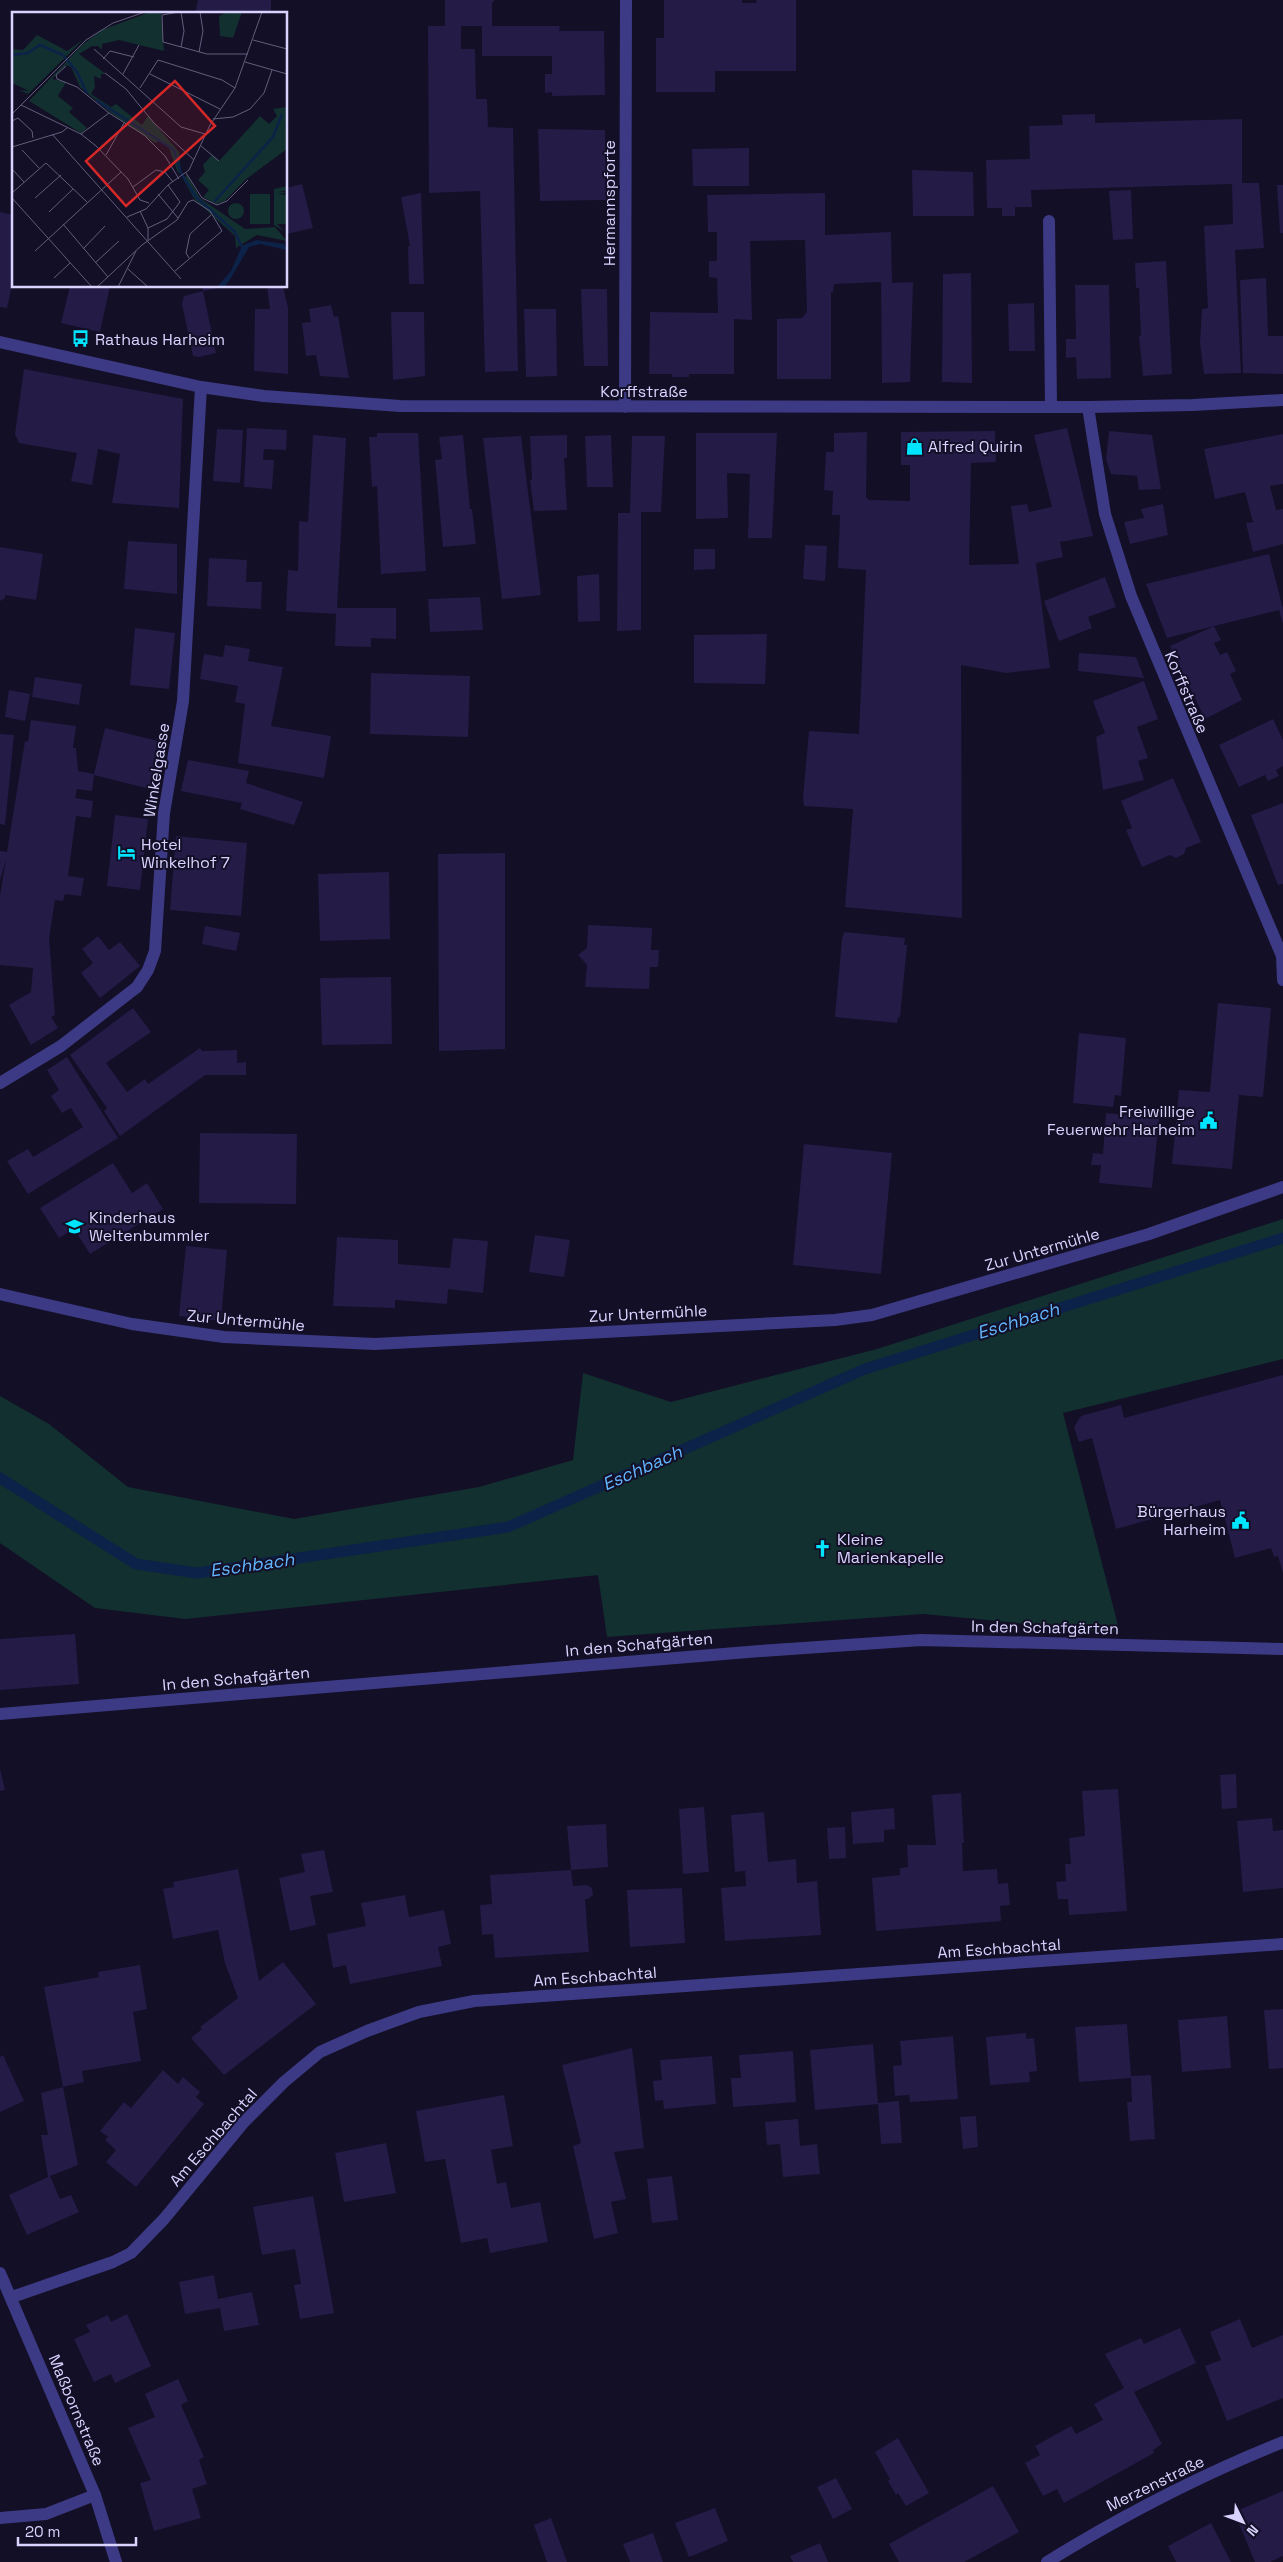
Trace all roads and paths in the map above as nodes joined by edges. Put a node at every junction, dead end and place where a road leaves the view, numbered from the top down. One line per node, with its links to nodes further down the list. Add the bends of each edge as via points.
1 (626, 0): 6 (street, Hermannspforte)
2 (1049, 221): 7 (street)
3 (0, 342): 4 (street, Korffstraße)
4 (201, 387): 6 (street, Korffstraße, via 264,396 400,406); 10 (street, Winkelgasse, via 183,701 164,813 155,951 137,987 61,1046)
5 (1283, 400): 8 (street, Korffstraße)
6 (625, 407): 7 (street, Korffstraße)
7 (1050, 407): 8 (street, Korffstraße)
8 (1088, 407): 9 (street, Korffstraße, via 1105,514 1131,596 1282,956)
9 (1283, 980)
10 (0, 1083)
11 (1283, 1188): 12 (street, Zur Untermühle, via 1149,1234 872,1315 835,1320 375,1344 224,1337 132,1324)
12 (0, 1294)
13 (1283, 1649): 14 (street, In den Schafgärten, via 922,1640 760,1650)
14 (0, 1714)
15 (1283, 1944): 17 (street, Am Eschbachtal, via 474,2001 419,2012 320,2052 284,2082 244,2122 164,2219 131,2253)
16 (0, 2273): 17 (street, Maßbornstraße)
17 (12, 2297): 19 (street, Maßbornstraße)
18 (1283, 2442): 22 (street, Merzenstraße, via 1124,2515)
19 (95, 2496): 20 (street, via 46,2514); 21 (street, Maßbornstraße)
20 (0, 2518)
21 (116, 2562)
22 (1046, 2562)

